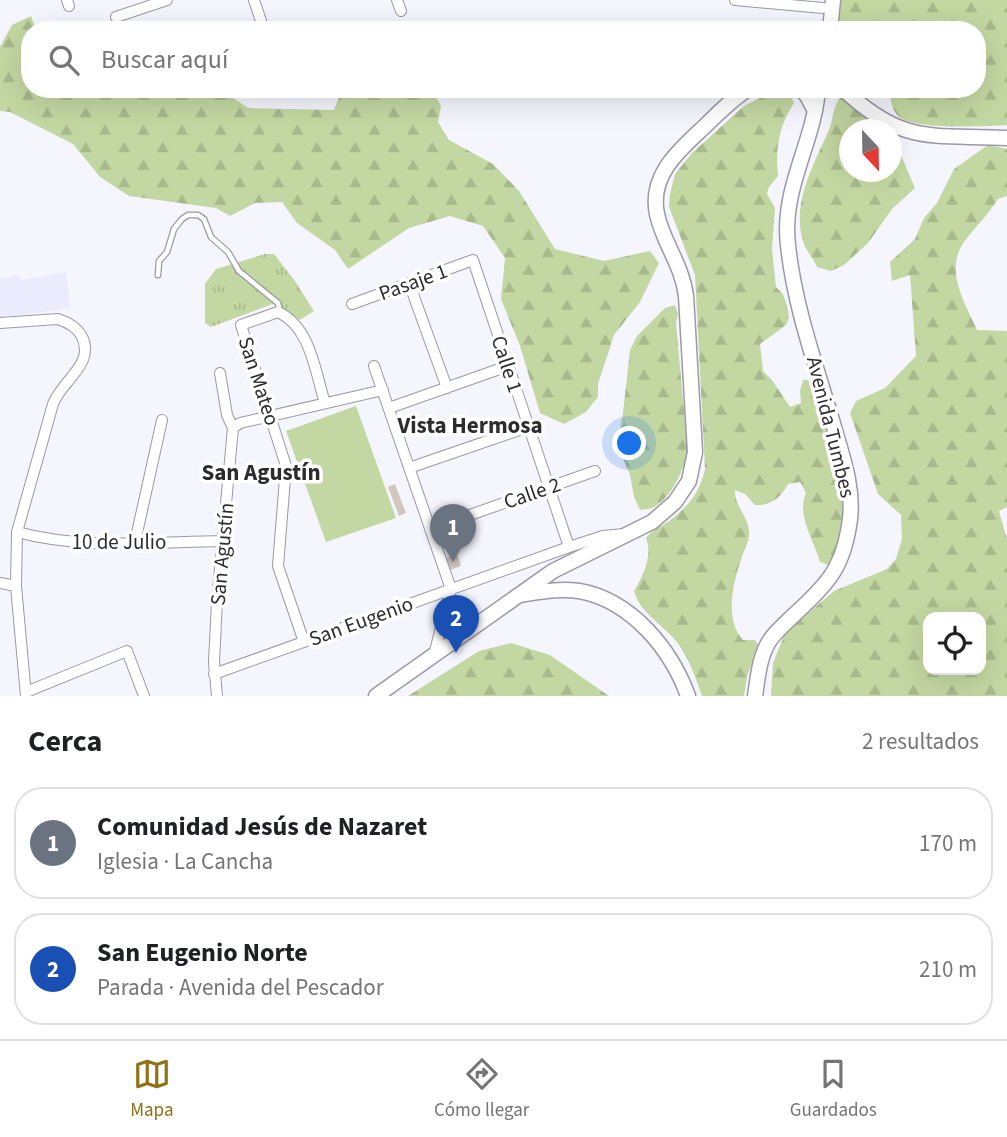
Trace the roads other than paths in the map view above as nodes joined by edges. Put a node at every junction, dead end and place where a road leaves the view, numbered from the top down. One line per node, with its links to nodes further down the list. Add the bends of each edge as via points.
1 (167, 0): 7 (street)
2 (254, 0): 8 (street)
3 (397, 0): 6 (street)
4 (735, 0): 5 (street)
5 (827, 3): 9 (main road); 10 (main road)
6 (401, 11)
7 (116, 18)
8 (261, 21)
9 (824, 21)
10 (829, 21)
11 (735, 98): 41 (main road, via 673,157 657,189 657,215 685,288 694,462 690,481 676,502)
12 (808, 98): 16 (main road)
13 (817, 98): 16 (main road, Avenida Tumbes)
14 (823, 98): 18 (main road, Avenida Tumbes, via 818,130)
15 (853, 98): 17 (main road, via 872,114 910,133)
16 (816, 112): 18 (main road, Avenida Tumbes, via 790,193)
17 (1007, 138)
18 (788, 214): 57 (main road, Avenida Tumbes, via 793,276 848,478 851,507 839,566 828,583 770,640)
19 (473, 260): 21 (street, Pasaje 1); 26 (street, Calle 1)
20 (158, 275): 23 (lane, via 159,261 174,229 181,219 198,215 239,271 278,303)
21 (409, 283): 22 (street, Pasaje 1); 28 (street)
22 (352, 304)
23 (280, 313): 30 (street, via 304,336); 32 (street, San Mateo, via 241,325)
24 (0, 323): 40 (street, via 66,321 80,334 86,354 56,396)
25 (374, 366): 29 (street)
26 (508, 366): 28 (street); 34 (street, Calle 1)
27 (220, 373): 35 (street, San Agustín)
28 (447, 388): 31 (street)
29 (383, 390): 30 (street); 31 (street)
30 (325, 403): 32 (street)
31 (389, 408): 36 (street)
32 (270, 416): 35 (street); 49 (street, San Mateo, via 286,471 278,566)
33 (162, 420): 43 (street)
34 (528, 427): 36 (street); 38 (street, Calle 1)
35 (233, 428): 42 (street, San Agustín)
36 (409, 468): 39 (street)
37 (595, 471): 38 (street, Calle 2)
38 (549, 488): 39 (street, Calle 2); 44 (street, Calle 1)
39 (430, 529): 47 (street)
40 (17, 532): 43 (street, 10 de Julio, via 64,542); 46 (street)
41 (628, 534): 44 (street, San Eugenio); 48 (main road, via 553,571)
42 (222, 541): 43 (street, 10 de Julio); 51 (street, San Agustín)
43 (135, 542)
44 (569, 547): 47 (street, San Eugenio)
45 (0, 583): 46 (street)
46 (16, 586): 52 (street)
47 (451, 589): 49 (street, San Eugenio); 50 (street)
48 (515, 596): 50 (main road); 56 (main road, via 567,590 608,600 663,647)
49 (304, 642): 51 (street, San Eugenio)
50 (434, 655): 55 (main road)
51 (214, 674): 54 (street, San Agustín)
52 (26, 694): 53 (street, via 127,651)
53 (144, 696)
54 (217, 696)
55 (376, 696)
56 (688, 696)
57 (755, 696)

